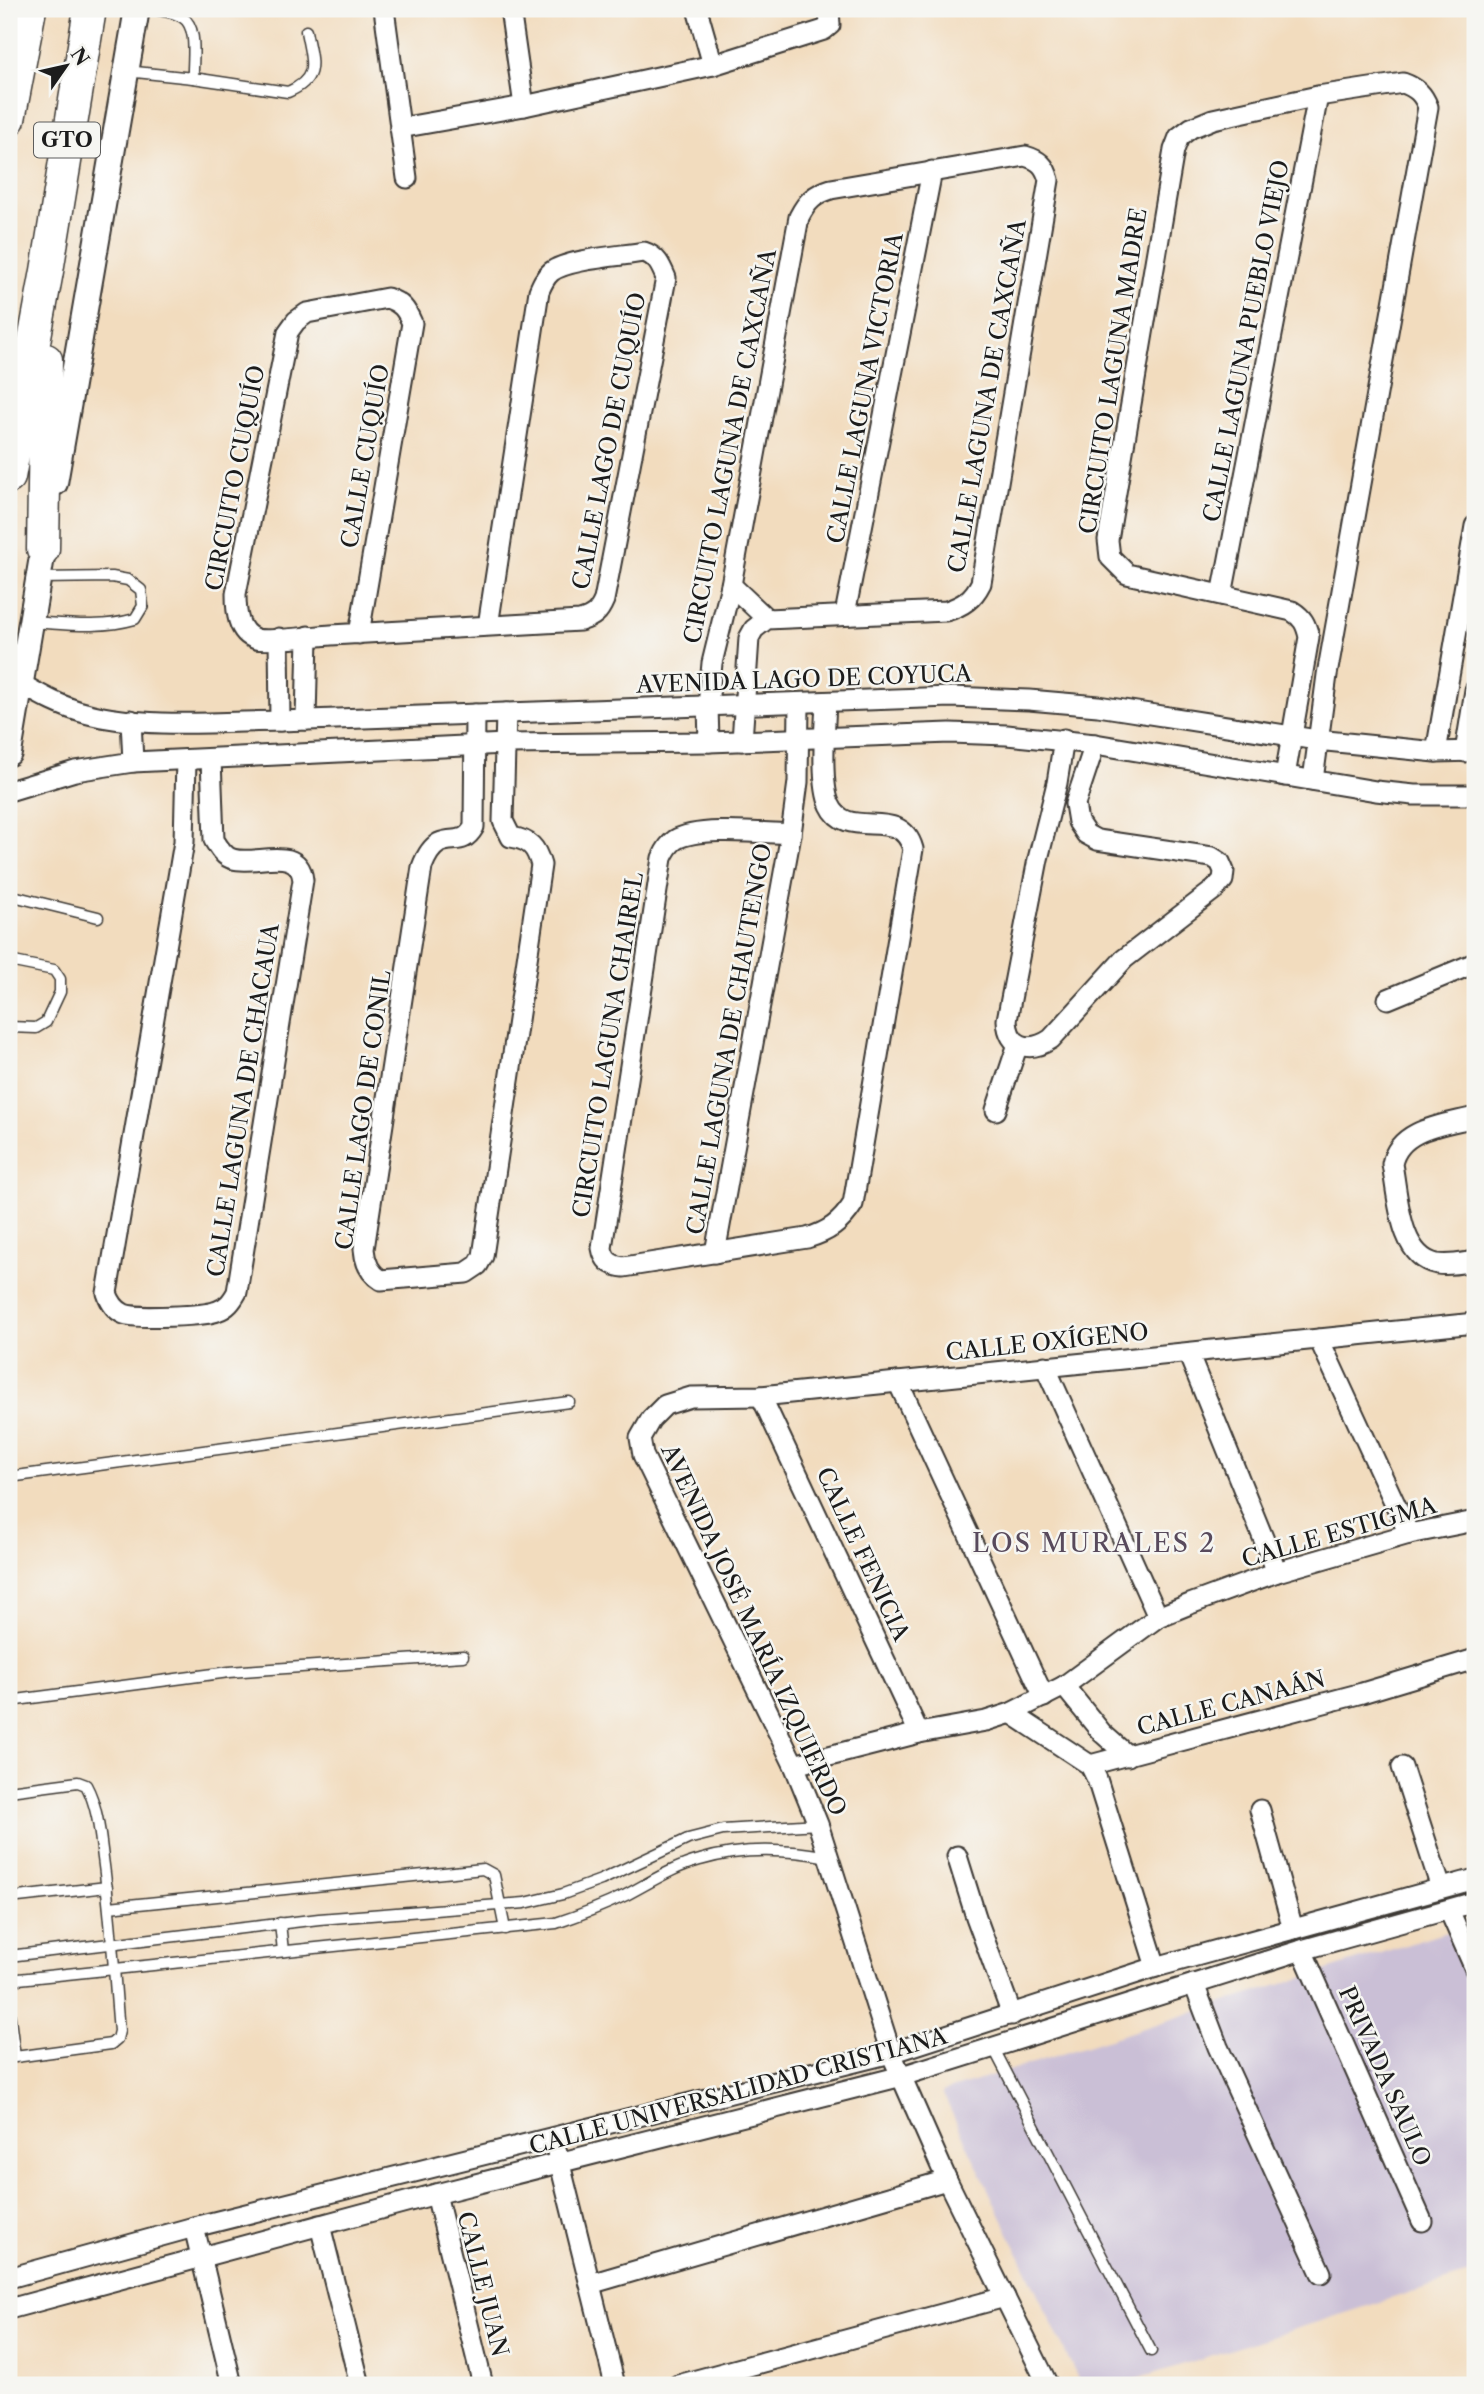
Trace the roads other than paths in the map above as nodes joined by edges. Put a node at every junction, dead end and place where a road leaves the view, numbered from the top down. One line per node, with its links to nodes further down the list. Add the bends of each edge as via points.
1 (30, 9): 15 (main road, GTO)
2 (89, 9): 19 (main road, GTO)
3 (137, 9): 11 (street)
4 (154, 9): 12 (lane, via 179,15 192,27)
5 (384, 9): 16 (street)
6 (510, 9): 14 (street)
7 (697, 9): 10 (street)
8 (830, 9): 10 (street, via 830,25 824,30)
9 (306, 31): 12 (lane, via 310,78 288,92)
10 (713, 65): 14 (street)
11 (126, 71): 12 (lane); 23 (street)
12 (193, 78)
13 (1318, 96): 25 (street, CALLE LAGUNA PUEBLO VIEJO); 25 (street, CIRCUITO LAGUNA MADRE, via 1213,119 1179,137 1174,150 1108,540 1110,557 1128,574); 50 (street, via 1403,83 1415,87 1428,107)
14 (524, 106): 16 (street)
15 (9, 119)
16 (400, 128): 18 (street)
17 (932, 171): 24 (street, CIRCUITO LAGUNA DE CAXCAÑA, via 831,188 818,193 799,216); 26 (street, CALLE LAGUNA VICTORIA); 26 (street, CALLE LAGUNA DE CAXCAÑA, via 1025,156 1039,160 1049,180 981,583 970,599 946,611)
18 (407, 178)
19 (47, 271): 21 (main road, GTO); 23 (main road)
20 (296, 321): 31 (street, CALLE CUQUÍO, via 307,313 387,298 399,302 412,323); 34 (street, CIRCUITO CUQUÍO, via 288,332 236,594 240,624)
21 (9, 477)
22 (1475, 526): 27 (street)
23 (41, 563): 29 (street); 29 (lane, via 128,580 141,590 143,606 135,619 119,624)
24 (731, 585): 28 (street); 40 (street, CIRCUITO LAGUNA DE CAXCAÑA, via 712,663)
25 (1223, 595): 46 (street, CIRCUITO LAGUNA MADRE, via 1292,611 1306,625 1305,669)
26 (845, 614): 28 (street, CALLE LAGUNA DE CAXCAÑA)
27 (1467, 617): 57 (street)
28 (767, 619): 39 (street, via 749,638)
29 (31, 622): 35 (street)
30 (488, 626): 30 (street, CALLE LAGO DE CUQUÍO, via 580,621 600,611 666,278 651,254 565,264 545,278 539,291); 31 (street, CALLE LAGO DE CUQUÍO)
31 (359, 634): 32 (street, CALLE LAGO DE CUQUÍO)
32 (308, 636): 33 (street, CALLE LAGO DE CUQUÍO); 45 (street)
33 (279, 638): 34 (street, CALLE LAGO DE CUQUÍO); 44 (street)
34 (257, 639)
35 (22, 684): 43 (street, AVENIDA LAGO DE COYUCA, via 57,704); 58 (street)
36 (1475, 690): 56 (street)
37 (826, 702): 38 (street, AVENIDA LAGO DE COYUCA); 46 (street, AVENIDA LAGO DE COYUCA, via 951,697 1029,700); 48 (street)
38 (799, 703): 39 (street, AVENIDA LAGO DE COYUCA); 47 (street)
39 (744, 705): 40 (street, AVENIDA LAGO DE COYUCA); 51 (street)
40 (708, 706): 41 (street, AVENIDA LAGO DE COYUCA); 52 (street, CIRCUITO LAGUNA DE CAXCAÑA)
41 (506, 713): 42 (street, AVENIDA LAGO DE COYUCA); 53 (street, CALLE LAGO DE CONIL)
42 (475, 714): 45 (street, AVENIDA LAGO DE COYUCA); 55 (street, CALLE LAGO DE CONIL)
43 (131, 720): 44 (street, AVENIDA LAGO DE COYUCA); 61 (street)
44 (280, 720): 45 (street, AVENIDA LAGO DE COYUCA)
45 (306, 720)
46 (1292, 735): 50 (street, AVENIDA LAGO DE COYUCA); 62 (street, CIRCUITO LAGUNA MADRE)
47 (798, 738): 48 (street); 51 (street); 66 (street)
48 (825, 738): 49 (street, via 950,733); 78 (street, via 828,802 836,814 850,822 895,826 907,835 913,849 853,1204 823,1233)
49 (1064, 739): 54 (street); 75 (street, via 1007,1020)
50 (1317, 740): 57 (street, AVENIDA LAGO DE COYUCA); 63 (street)
51 (742, 741): 52 (street)
52 (709, 742): 53 (street)
53 (505, 744): 55 (street); 55 (street, CALLE LAGO DE CONIL, via 503,821 511,837 525,839 533,848 541,865 483,1256 466,1273 381,1280 368,1267 364,1249 422,867 438,844 463,839 474,827)
54 (1095, 744): 62 (street); 75 (street, via 1074,804 1086,834 1097,840 1212,857 1220,862 1223,880 1124,959 1051,1039 1038,1047)
55 (473, 745): 59 (street)
56 (1470, 751): 57 (street, AVENIDA LAGO DE COYUCA)
57 (1436, 752)
58 (9, 753)
59 (211, 759): 60 (street); 67 (street)
60 (186, 760): 61 (street); 68 (street, CALLE LAGUNA DE CHACAUA)
61 (133, 762): 64 (street, via 75,771)
62 (1285, 776): 63 (street)
63 (1313, 780): 65 (street, via 1414,795)
64 (9, 791)
65 (1475, 794)
66 (791, 834): 78 (street, CALLE LAGUNA DE CHAUTENGO); 78 (street, CIRCUITO LAGUNA CHAIREL, via 702,832 677,839 662,858 602,1248 612,1265 624,1267)
67 (214, 840): 68 (street); 68 (street, CALLE LAGUNA DE CHACAUA, via 234,860 290,859 303,880 237,1292 228,1305 213,1313 133,1317 118,1311 107,1293)
68 (184, 842)
69 (9, 895): 70 (lane)
70 (98, 917)
71 (9, 961): 74 (lane, via 54,970 60,979 60,992 46,1022 36,1028)
72 (1475, 963): 73 (street)
73 (1388, 999)
74 (9, 1027)
75 (1018, 1044): 76 (street)
76 (996, 1110)
77 (1475, 1116): 79 (street, via 1416,1133 1394,1152 1392,1164 1406,1239 1434,1264)
78 (715, 1252)
79 (1475, 1261)
80 (1475, 1323): 81 (street, CALLE OXÍGENO)
81 (1319, 1339): 82 (street, CALLE OXÍGENO); 90 (street)
82 (1188, 1353): 83 (street, CALLE OXÍGENO); 91 (street)
83 (1045, 1366): 84 (street, CALLE OXÍGENO); 92 (street)
84 (898, 1382): 85 (street, CALLE OXÍGENO); 96 (street)
85 (761, 1396): 87 (street, CALLE OXÍGENO, via 691,1398 665,1405); 99 (street, CALLE FENICIA)
86 (569, 1402): 88 (lane)
87 (640, 1438): 101 (street, AVENIDA JOSÉ MARÍA IZQUIERDO, via 643,1455)
88 (9, 1477)
89 (1475, 1521): 90 (street, CALLE ESTIGMA)
90 (1409, 1534): 91 (street, CALLE ESTIGMA)
91 (1277, 1572): 92 (street, CALLE ESTIGMA)
92 (1158, 1617): 95 (street, CALLE ESTIGMA)
93 (463, 1656): 97 (lane, via 229,1672)
94 (1475, 1659): 100 (street, CALLE CANAÁN)
95 (1064, 1686): 96 (street, CALLE ESTIGMA); 100 (street, via 1102,1733)
96 (1044, 1697): 98 (street, CALLE ESTIGMA)
97 (9, 1701)
98 (1011, 1713): 99 (street, CALLE ESTIGMA); 102 (street)
99 (919, 1733): 101 (street, CALLE ESTIGMA)
100 (1128, 1756): 102 (street, CALLE CANAÁN)
101 (794, 1765): 106 (street, AVENIDA JOSÉ MARÍA IZQUIERDO)
102 (1090, 1765): 124 (street)
103 (1402, 1767): 111 (street)
104 (9, 1791): 110 (lane, via 78,1782 86,1785 100,1834)
105 (1260, 1810): 118 (street)
106 (818, 1824): 108 (street, AVENIDA JOSÉ MARÍA IZQUIERDO); 114 (lane, via 723,1830 688,1839 563,1894)
107 (957, 1856): 130 (street)
108 (829, 1857): 119 (lane, via 775,1850 700,1859 593,1911 556,1923); 132 (street, AVENIDA JOSÉ MARÍA IZQUIERDO)
109 (1475, 1879): 111 (street, CALLE UNIVERSALIDAD CRISTIANA)
110 (107, 1887): 112 (lane); 115 (lane)
111 (1441, 1888): 118 (street, CALLE UNIVERSALIDAD CRISTIANA)
112 (9, 1898)
113 (1475, 1902): 116 (street, CALLE UNIVERSALIDAD CRISTIANA)
114 (500, 1906): 115 (lane, via 494,1875 483,1869); 117 (lane); 119 (lane)
115 (109, 1907): 120 (lane)
116 (1449, 1909): 121 (street, CALLE UNIVERSALIDAD CRISTIANA); 126 (street)
117 (280, 1923): 120 (lane); 122 (lane)
118 (1293, 1929): 124 (street, CALLE UNIVERSALIDAD CRISTIANA)
119 (505, 1930): 122 (lane)
120 (113, 1944): 123 (lane); 125 (lane)
121 (1302, 1950): 128 (street, CALLE UNIVERSALIDAD CRISTIANA); 139 (street, PRIVADA SAULO)
122 (283, 1951): 125 (lane)
123 (9, 1956)
124 (1156, 1967): 130 (street, CALLE UNIVERSALIDAD CRISTIANA)
125 (115, 1969): 127 (lane); 133 (lane, via 117,2039 111,2044)
126 (1475, 1969)
127 (9, 1980)
128 (1194, 1984): 131 (street, CALLE UNIVERSALIDAD CRISTIANA); 143 (street, via 1217,2047)
129 (9, 2011): 133 (lane)
130 (1012, 2015): 132 (street, CALLE UNIVERSALIDAD CRISTIANA)
131 (993, 2047): 134 (street, CALLE UNIVERSALIDAD CRISTIANA); 148 (lane)
132 (891, 2053): 134 (street, AVENIDA JOSÉ MARÍA IZQUIERDO); 135 (street, CALLE UNIVERSALIDAD CRISTIANA)
133 (12, 2057)
134 (902, 2076): 136 (street, CALLE UNIVERSALIDAD CRISTIANA); 137 (street, AVENIDA JOSÉ MARÍA IZQUIERDO)
135 (553, 2136): 136 (street); 141 (street, CALLE UNIVERSALIDAD CRISTIANA)
136 (560, 2164): 138 (street, CALLE UNIVERSALIDAD CRISTIANA); 145 (street)
137 (947, 2180): 145 (street); 146 (street, AVENIDA JOSÉ MARÍA IZQUIERDO)
138 (436, 2194): 140 (street, CALLE UNIVERSALIDAD CRISTIANA); 151 (street, CALLE JUAN)
139 (1422, 2221)
140 (320, 2225): 142 (street, CALLE UNIVERSALIDAD CRISTIANA); 150 (street)
141 (194, 2227): 142 (street); 144 (street, CALLE UNIVERSALIDAD CRISTIANA)
142 (201, 2259): 147 (street, CALLE UNIVERSALIDAD CRISTIANA); 149 (street)
143 (1321, 2273)
144 (9, 2278)
145 (590, 2284): 152 (street)
146 (1005, 2297): 153 (street); 154 (street, AVENIDA JOSÉ MARÍA IZQUIERDO)
147 (9, 2309)
148 (1151, 2351)
149 (232, 2385)
150 (360, 2385)
151 (483, 2385)
152 (615, 2385)
153 (678, 2385)
154 (1048, 2385)

